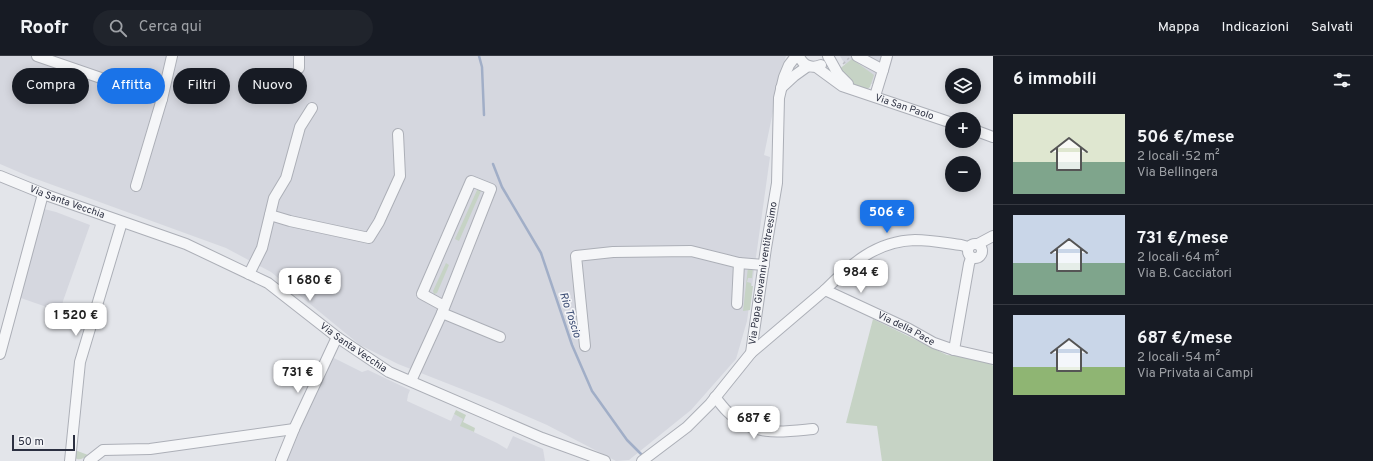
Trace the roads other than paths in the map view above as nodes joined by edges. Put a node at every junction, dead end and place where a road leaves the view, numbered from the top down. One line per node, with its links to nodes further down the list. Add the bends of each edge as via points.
1 (36, 56): 11 (street)
2 (172, 56): 12 (street)
3 (299, 56): 9 (street)
4 (798, 56): 8 (street, Via San Paolo, via 801,61); 13 (street, Via Papa Giovanni ventitreesimo, via 789,65)
5 (828, 56): 8 (street, via 823,63); 14 (street, Via San Paolo, via 838,74)
6 (858, 56): 10 (street)
7 (887, 56): 10 (street)
8 (812, 67): 13 (street, via 794,76); 14 (street, Via San Paolo, via 842,86)
9 (299, 68)
10 (883, 70): 15 (street)
11 (97, 77)
12 (165, 86)
13 (782, 88): 32 (street, Via Papa Giovanni ventitreesimo, via 779,98 777,183)
14 (856, 90): 15 (street, Via San Paolo)
15 (875, 96): 18 (street, Via San Paolo)
16 (161, 104): 23 (street)
17 (312, 108): 25 (street, via 300,127 286,178 274,198)
18 (945, 121)
19 (981, 132): 21 (street)
20 (398, 134): 25 (street, via 400,176 369,238)
21 (993, 136)
22 (0, 176): 24 (street, Via Santa Vecchia)
23 (136, 186)
24 (43, 194): 26 (street, Via Santa Vecchia); 41 (street)
25 (270, 215): 33 (street, via 262,248)
26 (122, 222): 33 (street, Via Santa Vecchia, via 186,244); 48 (street, via 80,362)
27 (993, 236): 28 (street)
28 (978, 244): 29 (street, via 974,243); 30 (street, via 982,249 981,255)
29 (968, 247): 30 (street, via 967,252); 34 (street, via 915,240 877,248 853,263)
30 (971, 258): 40 (street)
31 (739, 263): 32 (street); 35 (street); 39 (street, via 691,251 613,252 576,256)
32 (764, 265): 42 (street, Via Papa Giovanni ventitreesimo)
33 (249, 274): 37 (street, Via Santa Vecchia, via 268,283)
34 (825, 290): 40 (street, Via della Pace, via 934,343); 42 (street)
35 (737, 304)
36 (443, 310): 36 (street, via 491,189 471,181 422,294); 38 (street); 44 (street)
37 (337, 337): 44 (street, Via Santa Vecchia, via 389,372); 46 (street)
38 (500, 337)
39 (585, 346)
40 (954, 350): 43 (street, Via della Pace)
41 (0, 354)
42 (751, 354): 45 (street, Via Papa Giovanni ventitreesimo)
43 (993, 359)
44 (411, 381): 51 (street, Via Santa Vecchia, via 542,438)
45 (715, 398): 47 (street, via 745,425 763,432); 52 (street, Via Papa Giovanni ventitreesimo, via 686,427)
46 (294, 429): 49 (street, via 150,449 103,450); 50 (street)
47 (813, 429)
48 (70, 461)
49 (89, 461)
50 (281, 461)
51 (605, 461)
52 (642, 461)

